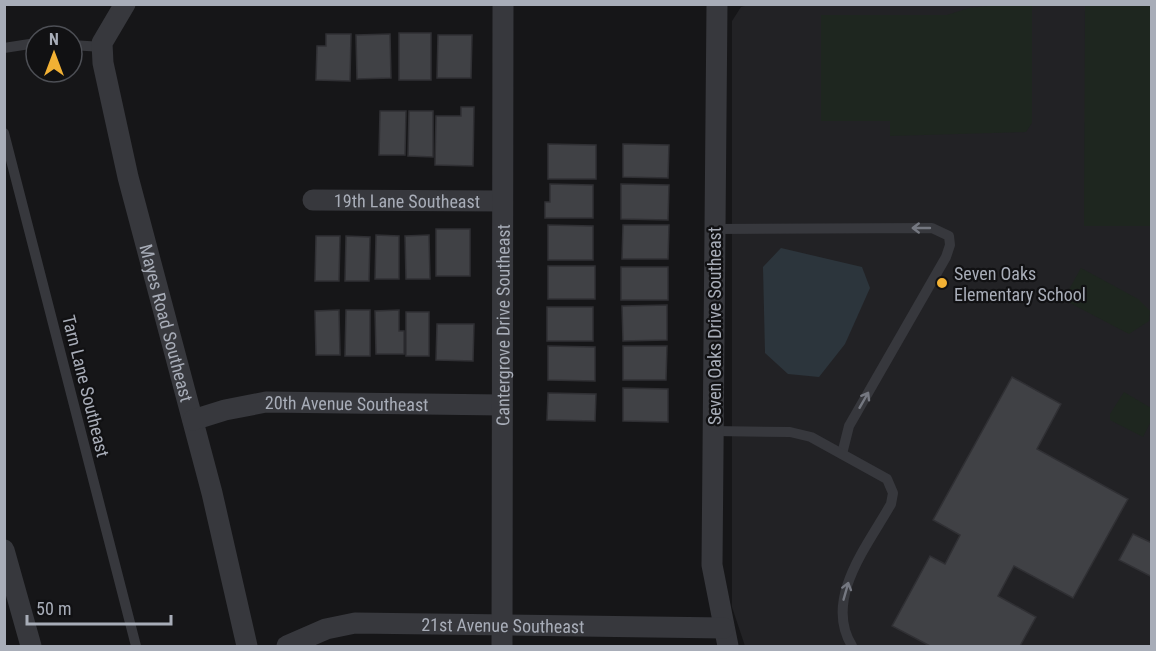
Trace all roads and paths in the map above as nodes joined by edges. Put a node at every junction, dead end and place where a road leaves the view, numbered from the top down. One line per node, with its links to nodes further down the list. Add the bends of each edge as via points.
1 (125, 4): 6 (street)
2 (503, 4): 10 (street, Cantergrove Drive Southeast)
3 (717, 4): 11 (street, Seven Oaks Drive Southeast)
4 (24, 45): 7 (lane)
5 (84, 46): 6 (lane)
6 (102, 47): 13 (street, Mayes Road Southeast, via 128,177)
7 (4, 48)
8 (4, 133): 21 (lane, Tarn Lane Southeast)
9 (313, 201): 10 (street, 19th Lane Southeast)
10 (502, 201): 12 (street, Cantergrove Drive Southeast)
11 (715, 229): 14 (street, Seven Oaks Drive Southeast); 15 (lane, one-way to 11, via 849,426 946,257 949,237 932,228)
12 (502, 405): 13 (street, 20th Avenue Southeast, via 266,402); 18 (street, Cantergrove Drive Southeast)
13 (193, 420): 22 (street, Mayes Road Southeast)
14 (713, 431): 15 (lane, via 790,432 811,437); 19 (street, Seven Oaks Drive Southeast, via 712,565)
15 (842, 454): 25 (lane, one-way to 15, via 841,618 848,580 891,504 893,493 887,479)
16 (4, 550): 17 (street)
17 (10, 593): 20 (street)
18 (502, 624): 19 (street, 21st Avenue Southeast); 23 (street, 21st Avenue Southeast, via 356,623 326,629); 24 (street, Cantergrove Drive Southeast)
19 (726, 637)
20 (31, 646)
21 (136, 646)
22 (247, 646)
23 (287, 646)
24 (502, 646)
25 (852, 646)

